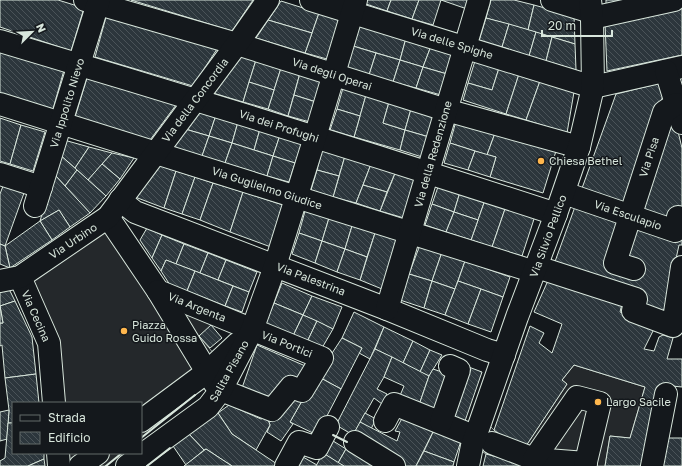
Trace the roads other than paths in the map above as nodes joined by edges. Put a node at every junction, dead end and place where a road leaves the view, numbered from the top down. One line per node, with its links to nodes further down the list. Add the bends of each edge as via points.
1 (268, 0): 10 (street, Via della Concordia)
2 (311, 0): 7 (street, Via delle Spighe)
3 (479, 0): 11 (street, Via della Redenzione)
4 (552, 0): 8 (street)
5 (674, 0): 8 (street)
6 (94, 1): 10 (street, Via degli Operai); 12 (street, Via Ippolito Nievo)
7 (354, 7): 11 (street, Via delle Spighe); 14 (street, Salita Pisano)
8 (591, 10): 15 (street, Via Silvio Pellico)
9 (0, 41): 12 (street, Via dei Profughi)
10 (237, 44): 14 (street, Via degli Operai); 16 (street, Via della Concordia)
11 (465, 47): 15 (street, Via delle Spighe); 18 (street, Via della Redenzione)
12 (79, 64): 16 (street, Via dei Profughi); 20 (street, Via Ippolito Nievo)
13 (674, 69): 15 (street); 19 (street)
14 (333, 75): 18 (street, Via degli Operai); 21 (street, Salita Pisano)
15 (593, 87): 22 (street, Via Silvio Pellico)
16 (196, 99): 21 (street, Via dei Profughi); 23 (street, Via della Concordia)
17 (0, 104): 20 (street, Via Guglielmo Giudice)
18 (446, 110): 22 (street, Via degli Operai); 24 (street, Via della Redenzione)
19 (679, 114): 30 (street, Via Pisa, via 664,112)
20 (60, 123): 23 (street, Via Guglielmo Giudice); 25 (street, Via Ippolito Nievo, via 38,196)
21 (315, 137): 24 (street, Via dei Profughi); 27 (street, Salita Pisano)
22 (579, 147): 26 (street, Via Silvio Pellico)
23 (156, 152): 27 (street, Via Guglielmo Giudice); 28 (street, Via della Concordia)
24 (428, 172): 29 (street, Via dei Profughi); 32 (street, Via della Redenzione)
25 (0, 174)
26 (564, 193): 29 (street, Via Silvio Pellico); 30 (street, Via Esculapio)
27 (296, 197): 32 (street, Via Guglielmo Giudice); 33 (street, Salita Pisano)
28 (114, 208): 33 (street, Via Palestrina, via 135,212); 37 (street, Via Urbino); 38 (street, Via Argenta)
29 (556, 214): 35 (street, Via Silvio Pellico)
30 (630, 215): 31 (street, Via Esculapio, via 675,231 678,217); 36 (street, Via Pisa, via 615,263)
31 (682, 218)
32 (410, 233): 35 (street, Via Guglielmo Giudice); 39 (street, Via della Redenzione)
33 (275, 266): 39 (street, Via Palestrina); 40 (street, Salita Pisano)
34 (682, 267): 35 (street, Via Guglielmo Giudice, via 673,326 633,311 636,298)
35 (536, 269): 41 (street, Via Silvio Pellico)
36 (634, 269)
37 (10, 279): 46 (street, Via Cecina, via 49,343)
38 (158, 291): 40 (street, Via Argenta); 43 (street)
39 (387, 309): 41 (street, Via Palestrina)
40 (252, 330): 43 (street); 44 (street, Salita Pisano); 44 (street, Via Portici, via 322,358 302,391 291,387 272,410)
41 (504, 355): 51 (street, Via Silvio Pellico)
42 (450, 366): 49 (street, via 459,370)
43 (207, 372): 44 (street); 47 (street)
44 (221, 390): 59 (street, Salita Pisano, via 208,407)
45 (666, 394): 63 (street)
46 (54, 402)
47 (142, 420)
48 (385, 421): 49 (street, via 394,404)
49 (441, 422): 51 (street)
50 (328, 427): 60 (street, via 317,448 299,442)
51 (484, 440): 55 (street); 62 (street, Via Silvio Pellico)
52 (355, 442): 61 (street)
53 (58, 454): 57 (street)
54 (97, 454): 58 (street)
55 (534, 460): 56 (street); 56 (street, via 577,397 600,403)
56 (586, 464)
57 (59, 466)
58 (80, 466)
59 (127, 466)
60 (286, 466)
61 (394, 466)
62 (468, 466)
63 (652, 466)

